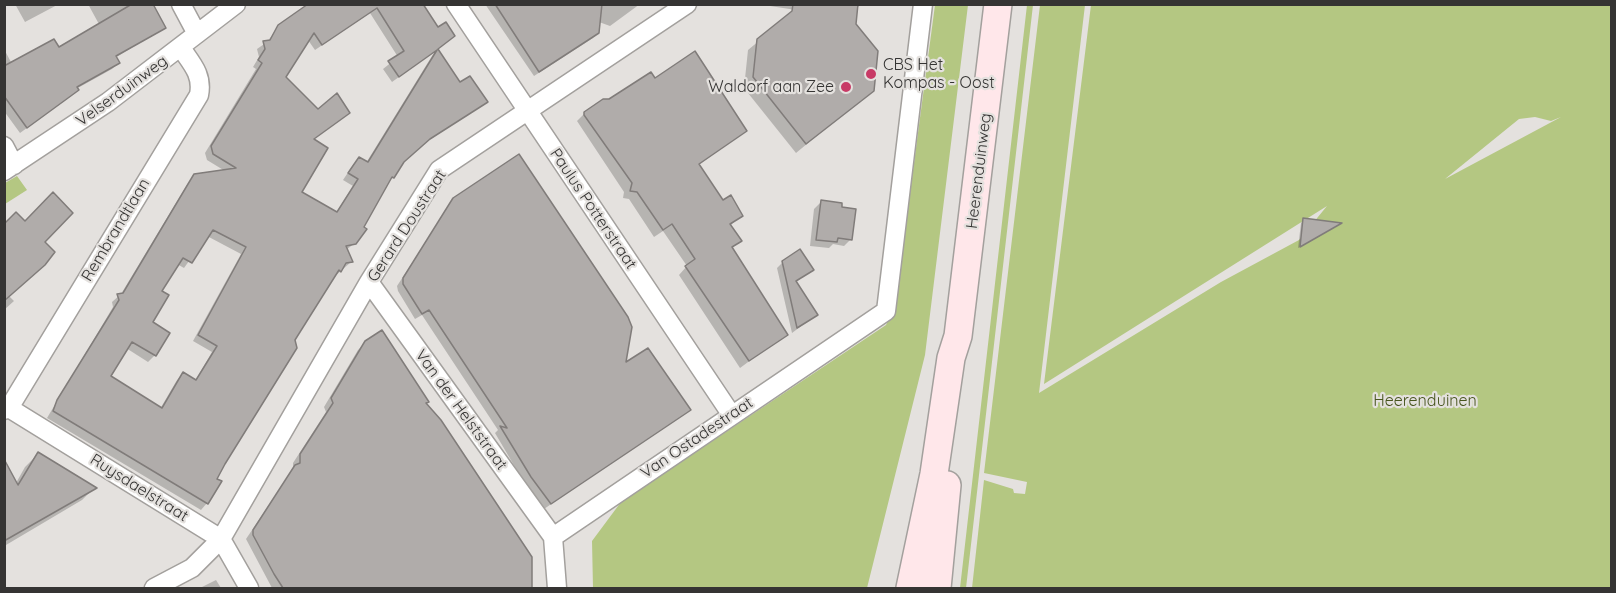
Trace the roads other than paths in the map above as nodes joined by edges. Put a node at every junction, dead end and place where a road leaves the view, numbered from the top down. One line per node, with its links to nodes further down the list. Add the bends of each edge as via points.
1 (181, 4): 7 (street)
2 (236, 4): 7 (street, Velserduinweg)
3 (456, 4): 9 (street, Paulus Potterstraat)
4 (687, 4): 9 (street, Gerard Doustraat)
5 (922, 4): 15 (street, Van Ostadestraat, via 886,311)
6 (998, 4): 13 (main road, Heerenduinweg)
7 (197, 34): 8 (street, Velserduinweg)
8 (181, 48): 11 (street, Velserduinweg); 14 (street, Rembrandtlaan, via 198,72 202,83 199,95)
9 (528, 112): 12 (street, Gerard Doustraat, via 439,170); 15 (street, Paulus Potterstraat)
10 (4, 146): 11 (street)
11 (9, 168)
12 (369, 282): 16 (street, Van der Helststraat); 17 (street, Gerard Doustraat)
13 (958, 336): 21 (main road, Heerenduinweg); 22 (main road, Heerenduinweg, via 961,358)
14 (7, 409): 17 (street, Ruysdaelstraat)
15 (731, 414): 16 (street, Van Ostadestraat)
16 (553, 537): 20 (street)
17 (221, 538): 18 (street, Gerard Doustraat, via 192,568); 19 (street, Ruysdaelstraat)
18 (154, 588)
19 (249, 588)
20 (557, 588)
21 (910, 588)
22 (937, 588)

